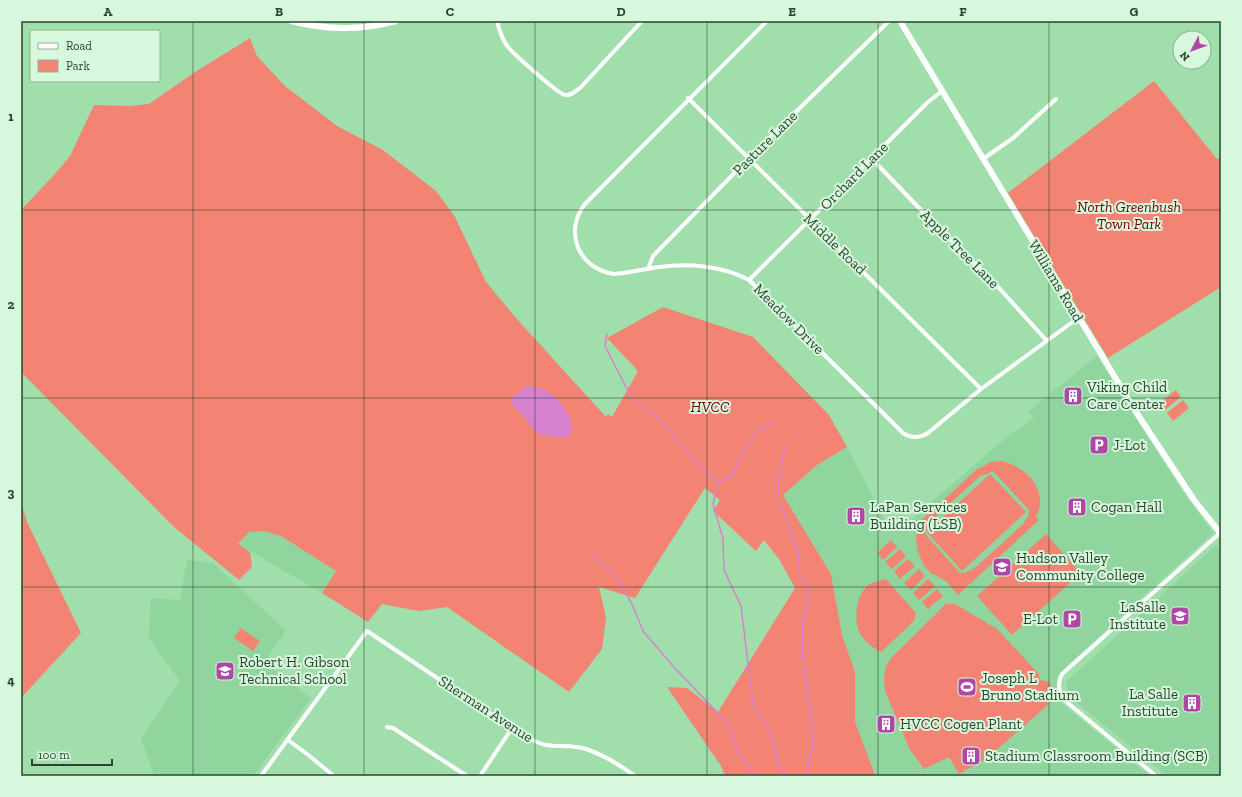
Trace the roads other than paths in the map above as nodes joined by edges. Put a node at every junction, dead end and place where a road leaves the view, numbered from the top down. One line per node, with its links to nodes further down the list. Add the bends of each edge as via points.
1 (291, 21): 2 (main road, via 348,29)
2 (396, 21)
3 (497, 21): 4 (street, via 504,41 514,53 557,91 566,95 573,94 581,87)
4 (642, 21)
5 (767, 21): 9 (street, Meadow Drive)
6 (889, 21): 11 (street, Pasture Lane)
7 (900, 21): 8 (main road, Williams Road)
8 (942, 91): 12 (street, Orchard Lane); 13 (main road, Williams Road)
9 (688, 98): 11 (street, Middle Road); 15 (street, Meadow Drive, via 585,204 576,225 580,254 597,269 614,274)
10 (1056, 99): 13 (street, via 1013,138)
11 (749, 158): 14 (street, Middle Road); 15 (street, Pasture Lane, via 653,256)
12 (872, 158): 14 (street, Orchard Lane); 18 (street, Apple Tree Lane)
13 (983, 159): 17 (main road, Williams Road)
14 (810, 220): 16 (street, Orchard Lane); 19 (street, Middle Road)
15 (648, 269): 16 (street, Meadow Drive, via 674,265 720,268)
16 (749, 280): 19 (street, Meadow Drive, via 908,436 918,438 928,433)
17 (1078, 318): 18 (street, Meadow Drive); 20 (main road, Williams Road, via 1158,448)
18 (1047, 341): 19 (street, Meadow Drive)
19 (981, 390)
20 (1220, 533): 29 (street, via 1062,674 1059,681 1062,699)
21 (387, 727): 26 (street, via 393,728)
22 (512, 728): 23 (street, Sherman Avenue, via 367,631); 27 (street); 28 (street, Sherman Avenue, via 545,745 585,748 619,764)
23 (288, 740): 24 (street); 25 (street)
24 (261, 776)
25 (334, 776)
26 (467, 776)
27 (480, 776)
28 (635, 776)
29 (1156, 776)

